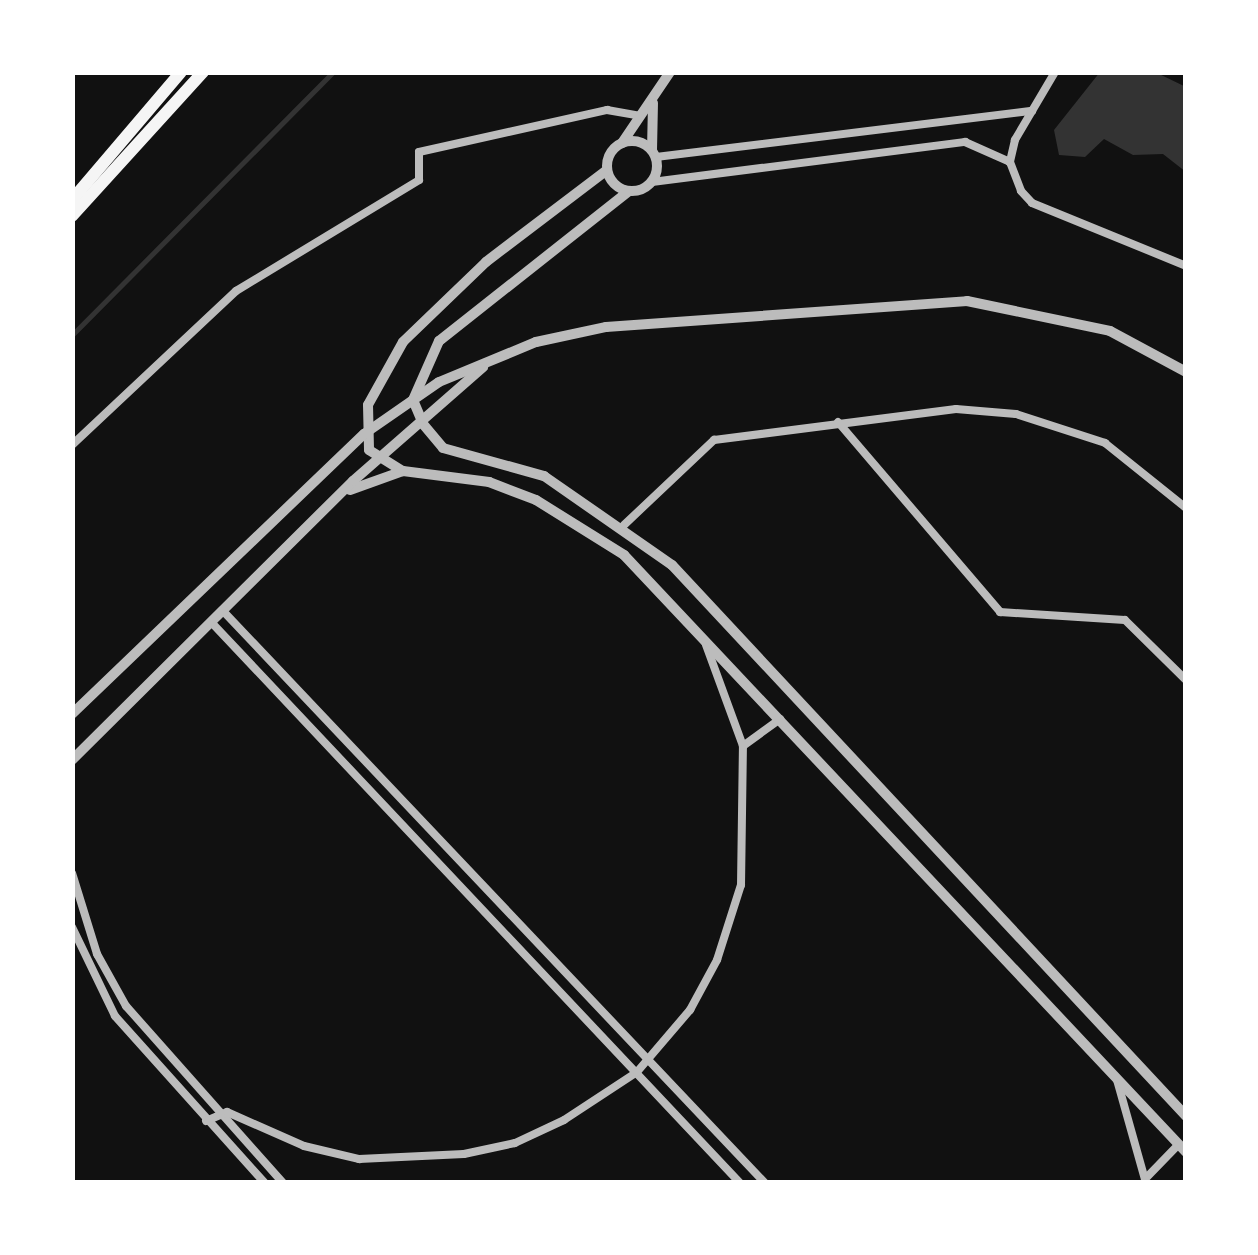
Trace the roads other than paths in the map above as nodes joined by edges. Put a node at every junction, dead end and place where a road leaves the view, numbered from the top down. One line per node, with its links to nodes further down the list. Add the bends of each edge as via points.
1 (181, 72): 16 (main road)
2 (203, 72): 17 (main road)
3 (670, 72): 5 (street)
4 (1055, 72): 6 (street)
5 (653, 100): 7 (street); 10 (street)
6 (1032, 111): 8 (street); 11 (street)
7 (641, 117): 9 (street); 10 (street); 25 (street, via 607,110 419,152 419,180 236,291)
8 (814, 141): 10 (street); 12 (street)
9 (622, 143): 10 (street); 13 (street)
10 (653, 148): 14 (street)
11 (1010, 162): 12 (street, via 965,142); 18 (street, via 1032,203)
12 (816, 163): 14 (street)
13 (608, 170): 15 (street); 24 (street, via 486,262 403,342 376,382)
14 (652, 182): 15 (street)
15 (629, 191): 21 (street, via 439,341)
16 (72, 200)
17 (72, 217)
18 (1186, 266)
19 (489, 360): 20 (street, via 606,328 967,301 1110,331); 21 (street); 23 (street)
20 (1186, 372)
21 (413, 400): 23 (street); 24 (street)
22 (837, 420): 29 (street, via 956,410 1016,414 1105,443); 30 (street, via 714,440); 38 (street, via 1000,612 1125,620)
23 (423, 424): 26 (street); 30 (street, via 443,448 544,476)
24 (364, 434): 26 (street); 31 (street)
25 (72, 445)
26 (381, 461): 27 (street); 28 (street)
27 (403, 471): 28 (street); 34 (street, via 488,482 536,500 596,534)
28 (336, 497): 32 (street)
29 (1186, 508)
30 (624, 525): 33 (street)
31 (250, 541): 32 (street, via 270,546); 39 (street)
32 (270, 563): 35 (street)
33 (672, 565): 34 (street); 49 (street)
34 (655, 583): 37 (street)
35 (224, 611): 36 (street); 45 (street)
36 (212, 623): 42 (street); 46 (street)
37 (702, 636): 40 (street); 41 (street)
38 (1186, 680)
39 (72, 714)
40 (780, 718): 41 (street); 47 (street)
41 (743, 746): 45 (street, via 742,885 708,977)
42 (72, 760)
43 (72, 873): 48 (street, via 98,954 126,1006)
44 (72, 927): 50 (street, via 115,1016)
45 (648, 1060): 46 (street); 56 (street)
46 (637, 1072): 48 (street, via 515,1143 440,1157 359,1159); 55 (street)
47 (1116, 1076): 51 (street); 52 (street)
48 (217, 1112): 50 (street); 54 (street)
49 (1186, 1116)
50 (206, 1121): 53 (street)
51 (1182, 1148): 52 (street)
52 (1146, 1181)
53 (265, 1183)
54 (283, 1183)
55 (740, 1183)
56 (765, 1183)

